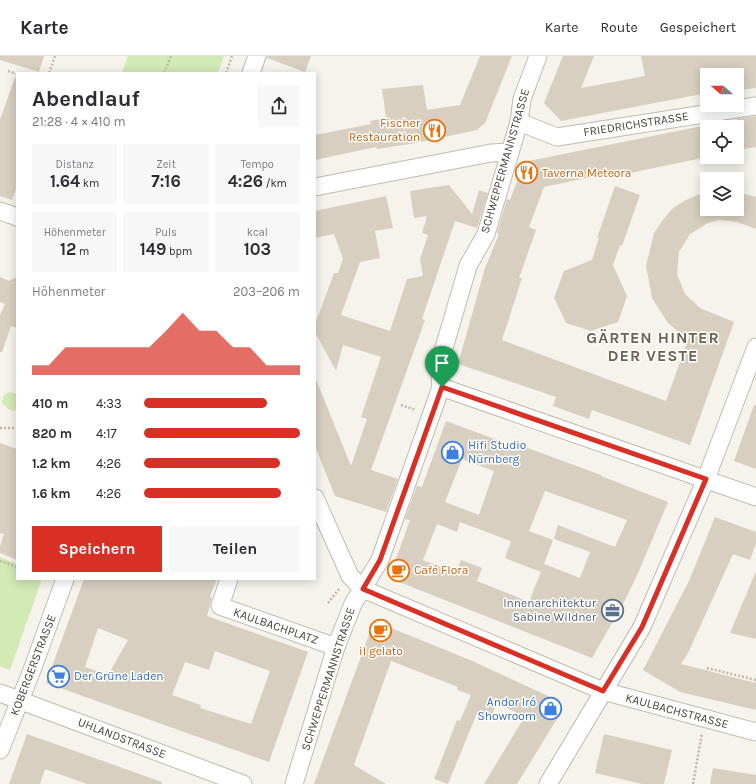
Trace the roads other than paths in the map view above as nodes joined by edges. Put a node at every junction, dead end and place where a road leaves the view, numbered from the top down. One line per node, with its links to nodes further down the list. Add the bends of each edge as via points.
1 (257, 56): 3 (street)
2 (538, 56): 5 (street, SCHWEPPERMANNSTRASSE, via 522,99)
3 (251, 72)
4 (756, 106): 5 (street, FRIEDRICHSTRASSE, via 557,136)
5 (518, 122): 6 (street, SCHWEPPERMANNSTRASSE)
6 (510, 152): 7 (street, via 491,153); 11 (street, SCHWEPPERMANNSTRASSE, via 486,234 468,266 441,358 439,365)
7 (316, 187)
8 (0, 211): 9 (street)
9 (16, 217)
10 (756, 347): 12 (street)
11 (442, 387): 12 (street); 18 (street, SCHWEPPERMANNSTRASSE, via 380,560)
12 (706, 479): 13 (street); 20 (street, via 642,627)
13 (756, 497)
14 (316, 502): 15 (street, KAULBACHSTRASSE)
15 (322, 529): 18 (street, KAULBACHSTRASSE, via 350,576)
16 (64, 580): 22 (street, KOBERGERSTRASSE)
17 (229, 580): 19 (street, KAULBACHPLATZ, via 220,606)
18 (363, 589): 19 (street, SCHWEPPERMANNSTRASSE, via 352,604); 20 (street, KAULBACHSTRASSE)
19 (336, 647): 26 (street, SCHWEPPERMANNSTRASSE)
20 (603, 691): 23 (street, KAULBACHSTRASSE); 27 (street)
21 (0, 693): 22 (street, UHLANDSTRASSE)
22 (19, 699): 24 (street, KOBERGERSTRASSE); 25 (street, UHLANDSTRASSE)
23 (756, 732)
24 (0, 750)
25 (243, 784)
26 (294, 784)
27 (548, 784)

